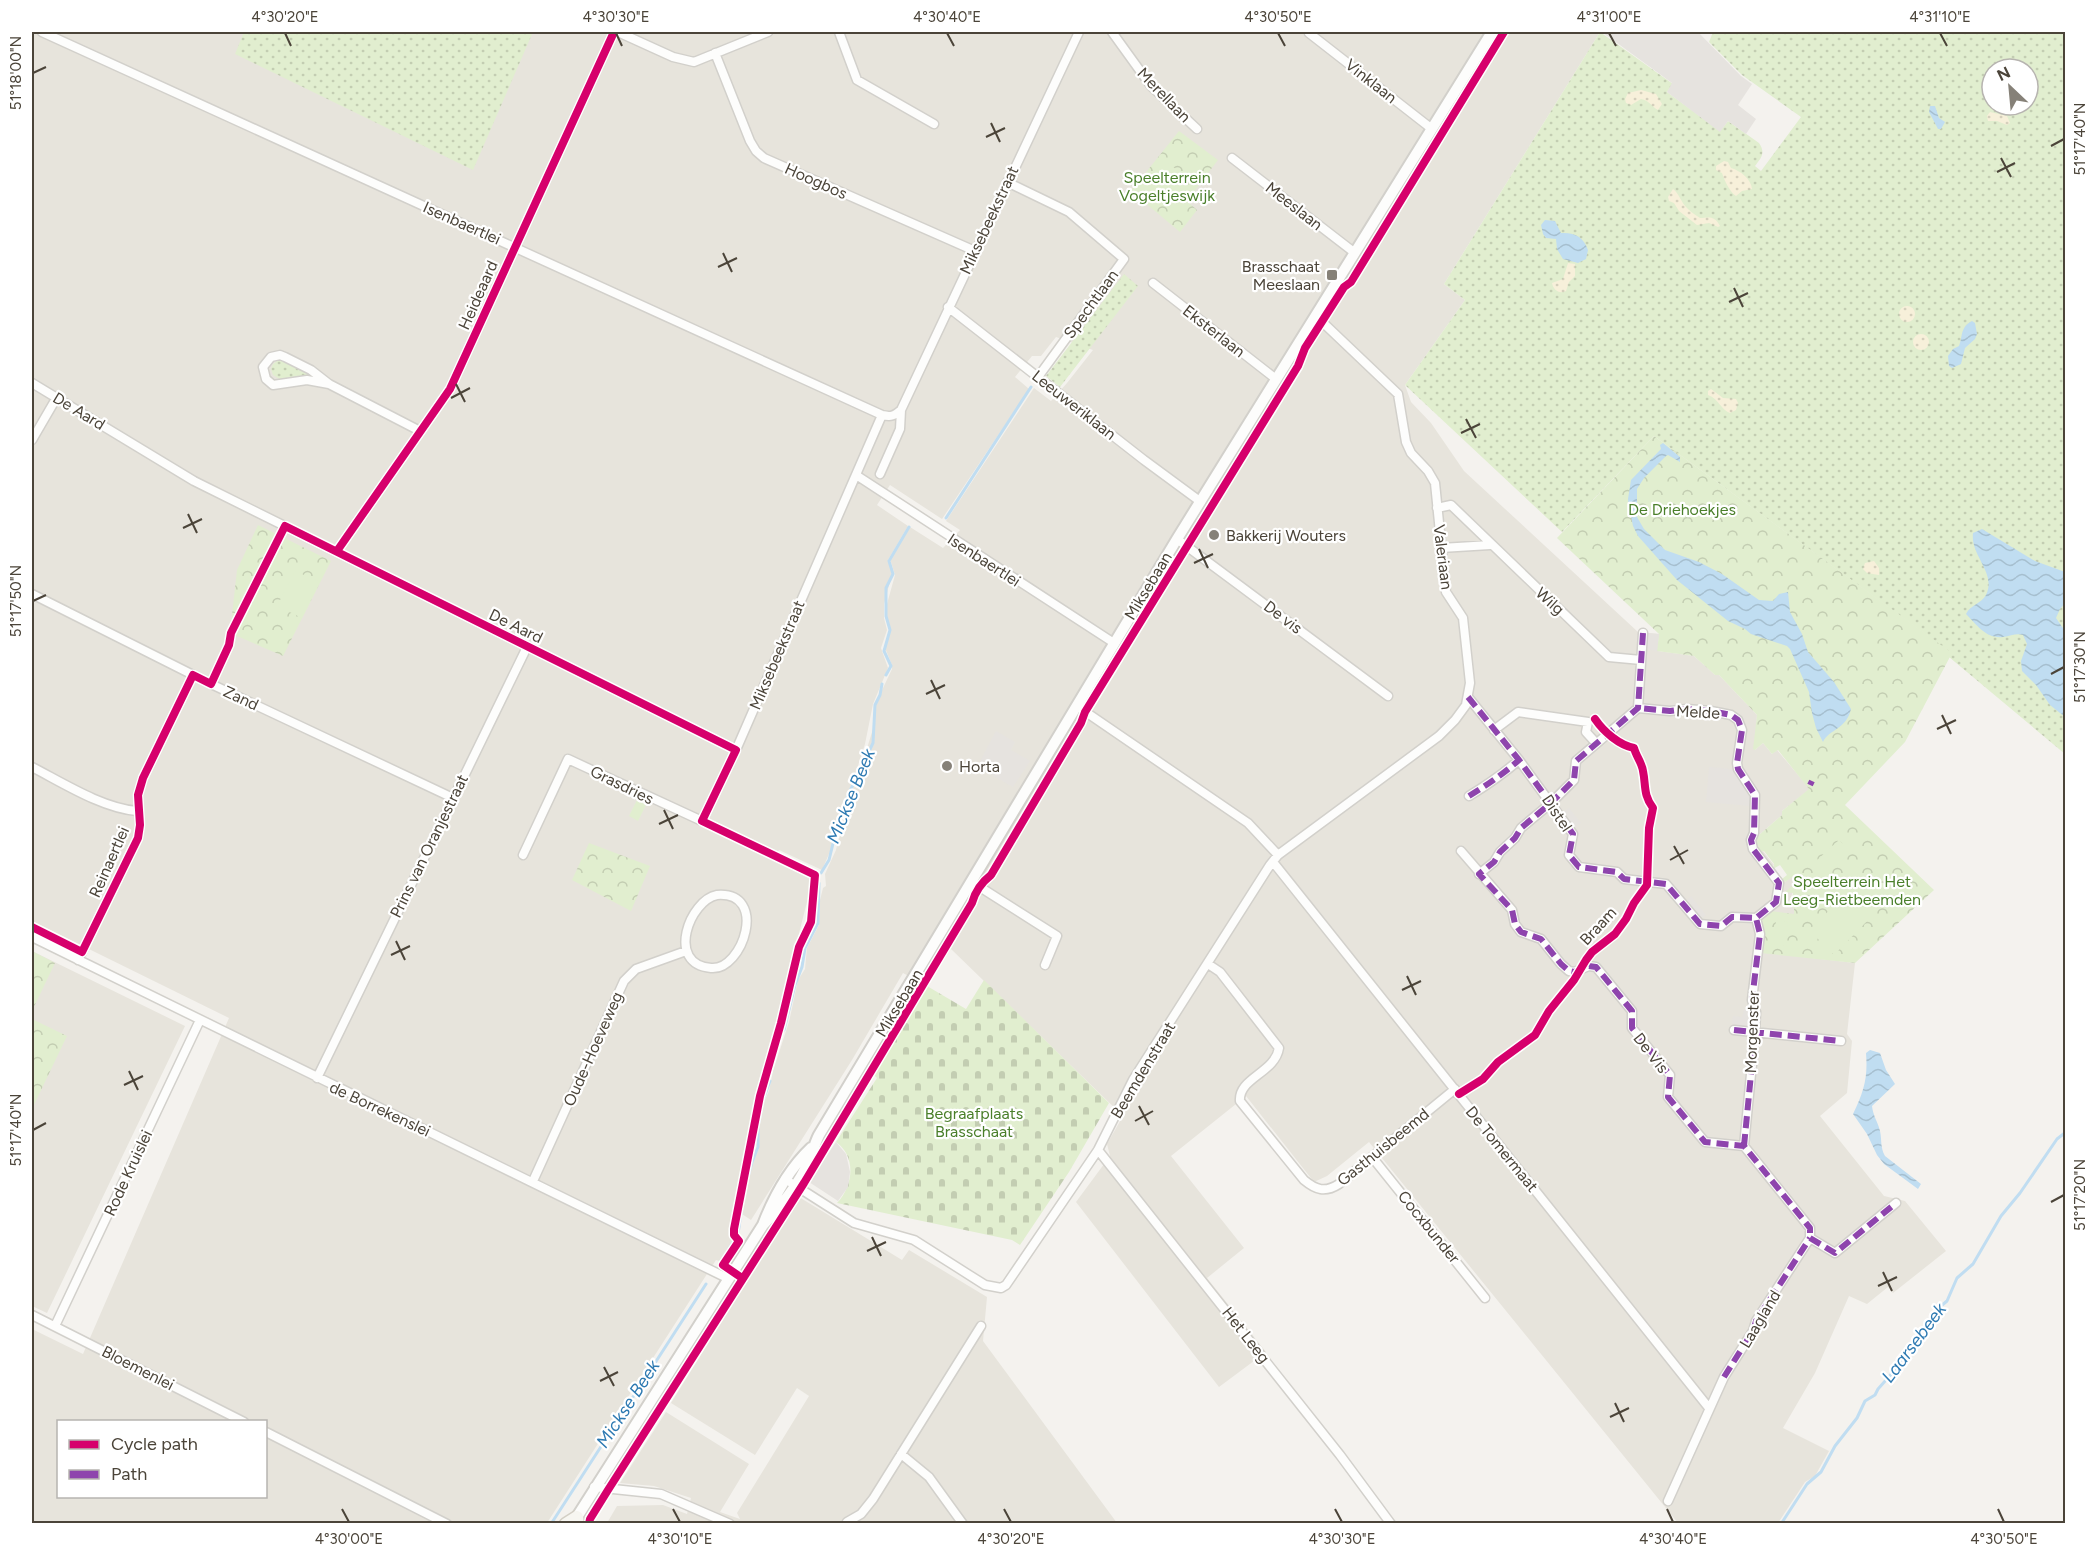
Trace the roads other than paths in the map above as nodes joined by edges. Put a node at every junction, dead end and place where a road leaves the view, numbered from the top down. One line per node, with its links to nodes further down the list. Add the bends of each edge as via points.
1 (42, 32): 16 (street, Isenbaertlei)
2 (614, 32): 16 (street, Heideaard)
3 (618, 32): 10 (street, via 673,57 694,62)
4 (768, 32): 10 (street)
5 (839, 32): 11 (street, via 857,80)
6 (1078, 32): 15 (street, Miksebeekstraat)
7 (1112, 32): 12 (street, Merellaan, via 1151,86)
8 (1492, 32): 13 (street, Miksebaan)
9 (1309, 33): 13 (street, Vinklaan)
10 (715, 53): 17 (street, Hoogbos, via 750,141 764,158)
11 (934, 124)
12 (1197, 129)
13 (1432, 129): 18 (street, Miksebaan)
14 (1232, 158): 18 (street, Meeslaan)
15 (1007, 182): 17 (street, Miksebeekstraat); 22 (street, Spechtlaan, via 1069,212 1124,259)
16 (514, 246): 28 (street, Isenbaertlei); 29 (street, Heideaard, via 450,389)
17 (975, 251): 20 (street, Miksebeekstraat)
18 (1355, 253): 21 (street, Miksebaan)
19 (1153, 283): 23 (street, Eksterlaan)
20 (948, 307): 22 (street, Leeuweriklaan); 27 (street, Miksebeekstraat)
21 (1316, 316): 23 (street, Miksebaan); 34 (street, Valeriaan, via 1398,393 1406,442 1435,483)
22 (1038, 377): 33 (street, Leeuweriklaan)
23 (1276, 380): 33 (street, Miksebaan)
24 (32, 383): 26 (street, De Aard)
25 (329, 384): 25 (street, via 307,380 273,385 266,379 263,366 271,357 280,355); 29 (street)
26 (57, 398): 30 (street); 38 (street, De Aard, via 194,481)
27 (901, 410): 28 (street, via 895,416); 31 (street, Miksebeekstraat, via 900,429)
28 (882, 415): 32 (street, Miksebeekstraat)
29 (420, 431): 38 (street, Heideaard)
30 (32, 440)
31 (880, 474)
32 (856, 475): 41 (street, Isenbaertlei); 51 (street, Miksebeekstraat)
33 (1200, 502): 35 (street, Miksebaan)
34 (1437, 508): 36 (street, Wilg, via 1451,505); 37 (street, Valeriaan)
35 (1177, 539): 41 (street, Miksebaan); 45 (street, De vis)
36 (1490, 545): 37 (street); 43 (street, Wilg, via 1609,657)
37 (1442, 548): 46 (street, Valeriaan, via 1446,592 1463,618 1470,675)
38 (337, 551): 42 (street, De Aard)
39 (32, 594): 44 (street, Zand)
40 (1643, 633): 43 (street)
41 (1114, 643): 47 (street, Miksebaan)
42 (527, 647): 51 (street, De Aard); 55 (street, Prins van Oranjestraat)
43 (1641, 660): 48 (street)
44 (193, 675): 55 (street, Zand); 57 (street, Reinaertlei, via 143,778)
45 (1388, 696)
46 (1468, 697): 49 (street, Distel); 60 (street, Valeriaan, via 1455,720 1439,736)
47 (1077, 706): 60 (street, via 1248,823); 62 (street, Miksebaan)
48 (1638, 708): 50 (street); 63 (street, Melde, via 1711,711 1738,720 1742,730 1738,769 1755,795 1753,849 1779,883 1776,902)
49 (1494, 730): 50 (street, via 1518,712 1588,722 1586,732); 52 (street, Distel)
50 (1596, 743): 56 (street, via 1576,761 1574,780)
51 (736, 750): 59 (street, Grasdries, via 702,821 568,759)
52 (1519, 760): 54 (street); 56 (street, Distel)
53 (32, 767): 57 (street, via 110,805)
54 (1469, 796)
55 (453, 798): 73 (street, Prins van Oranjestraat)
56 (1551, 803): 61 (street, via 1521,828); 63 (street, Distel, via 1573,834 1569,855 1579,867 1617,872 1624,879 1666,884 1700,924 1722,926 1732,917)
57 (137, 810): 66 (street, Reinaertlei, via 138,838)
58 (1461, 852): 61 (street, De Vis)
59 (523, 855)
60 (1276, 859): 67 (street, Beemdenstraat); 74 (street, De Tomermaat)
61 (1479, 874): 76 (street, De Vis, via 1512,910 1521,932 1541,939 1569,971 1596,967 1632,1011 1632,1028 1670,1075 1668,1097 1705,1142)
62 (972, 882): 68 (street, via 1057,936); 75 (street, Miksebaan)
63 (1756, 918): 71 (street, Morgenster, via 1760,934 1752,1000)
64 (32, 938): 66 (street, de Borrekenslei)
65 (687, 951): 65 (street, via 694,962 706,967 728,963 747,929 748,918 742,905 727,895 704,900 685,936); 80 (street, Oude-Hoeveweg, via 636,969 624,981)
66 (78, 960): 69 (street, de Borrekenslei)
67 (1208, 964): 77 (street, Beemdenstraat, via 1133,1080); 78 (street, Gasthuisbeemd, via 1221,972 1279,1048 1275,1061 1243,1087 1240,1101 1304,1180 1325,1191)
68 (1045, 965)
69 (200, 1020): 73 (street, de Borrekenslei); 88 (street, Rode Kruislei)
70 (1734, 1030): 71 (street)
71 (1755, 1033): 72 (street); 76 (street, Morgenster)
72 (1841, 1041)
73 (316, 1078): 80 (street, de Borrekenslei)
74 (1455, 1089): 78 (street, Gasthuisbeemd); 90 (street, De Tomermaat)
75 (813, 1146): 79 (street, Miksebaan); 81 (street, Miksebaan, via 806,1169)
76 (1744, 1146): 84 (street, via 1810,1228)
77 (1098, 1150): 81 (street, Beemdenstraat, via 1001,1288 986,1285 915,1240 854,1223); 101 (street, Het Leeg)
78 (1372, 1157): 86 (street, Cocxbunder)
79 (785, 1179): 81 (street, Beemdenstraat); 83 (street, Miksebaan, via 773,1197)
80 (533, 1182): 85 (street, de Borrekenslei)
81 (795, 1186): 83 (street, Miksebaan)
82 (1896, 1203): 84 (street, via 1835,1254)
83 (763, 1225): 85 (street, Miksebaan)
84 (1810, 1238): 90 (street, Laagland, via 1756,1321)
85 (729, 1279): 94 (street, Miksebaan)
86 (1485, 1298)
87 (32, 1315): 88 (street, Bloemenlei)
88 (55, 1326): 91 (street, Bloemenlei)
89 (981, 1326): 93 (street)
90 (1709, 1408): 95 (street, Laagland)
91 (240, 1420)
92 (267, 1433): 98 (street)
93 (901, 1454): 97 (street, via 873,1499); 100 (street, via 928,1477)
94 (594, 1487): 96 (street, Miksebaan); 99 (street, via 661,1494)
95 (1668, 1501)
96 (574, 1521)
97 (848, 1522)
98 (447, 1524)
99 (730, 1524)
100 (963, 1524)
101 (1391, 1524)

